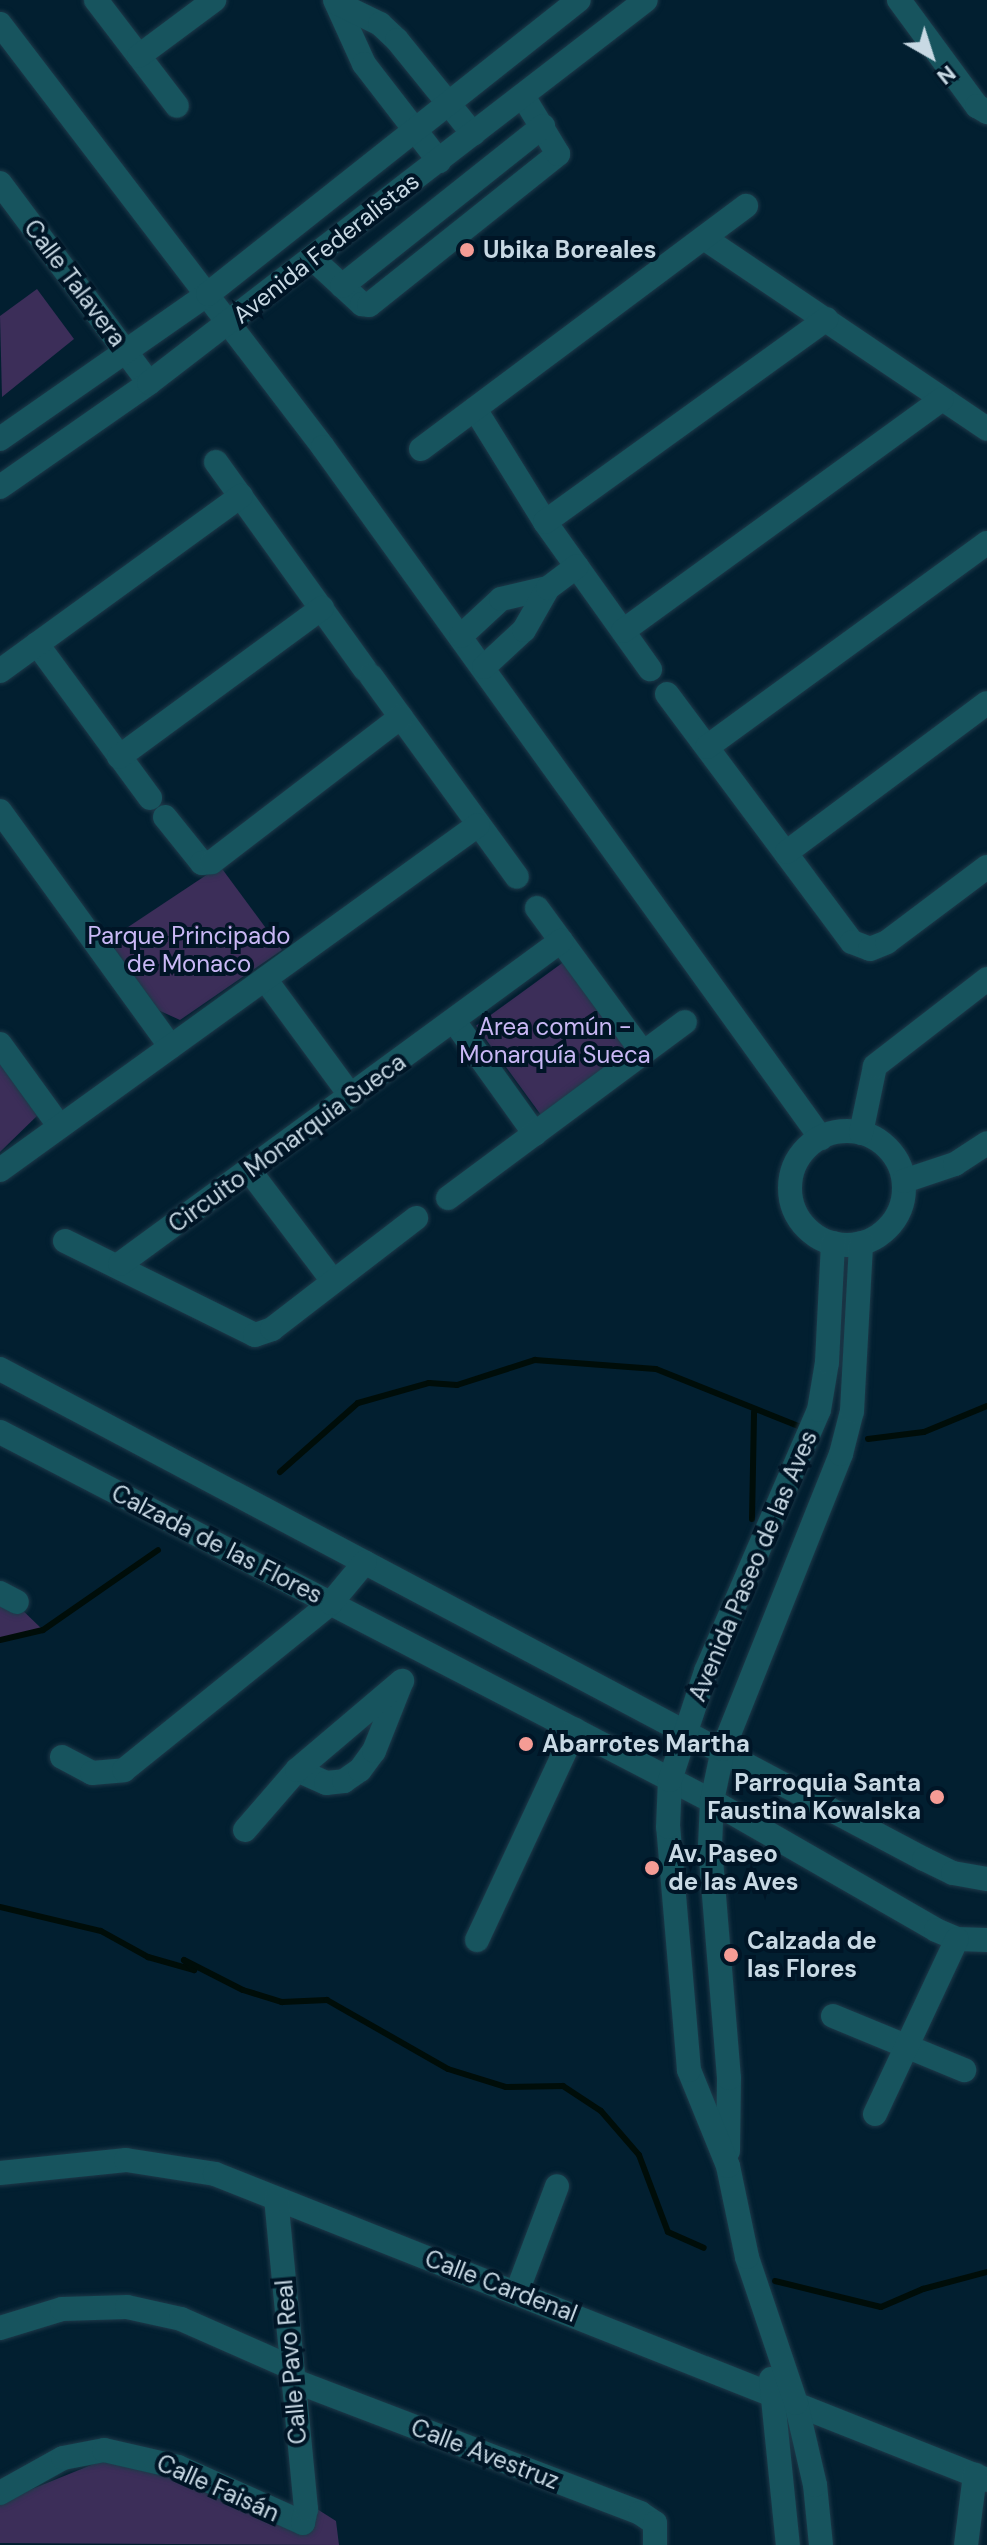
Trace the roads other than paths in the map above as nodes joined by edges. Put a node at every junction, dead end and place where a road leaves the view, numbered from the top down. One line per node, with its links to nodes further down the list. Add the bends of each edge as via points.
1 (96, 0): 8 (street)
2 (214, 0): 8 (street)
3 (579, 0): 10 (street, Avenida Federalistas)
4 (646, 0): 9 (street, Avenida Federalistas)
5 (899, 0): 12 (street)
6 (336, 2): 10 (street, via 380,24); 13 (street, via 364,64)
7 (0, 24): 20 (street)
8 (139, 56): 11 (street)
9 (523, 96): 14 (street, Avenida Federalistas); 19 (street, via 543,126 342,286)
10 (448, 103): 13 (street, Avenida Federalistas); 14 (street)
11 (177, 106)
12 (982, 109)
13 (414, 129): 15 (street); 20 (street, Avenida Federalistas)
14 (473, 134): 15 (street, Avenida Federalistas)
15 (439, 161): 19 (street, Avenida Federalistas)
16 (0, 183): 23 (street, Calle Talavera)
17 (746, 206): 18 (street)
18 (704, 238): 21 (street); 26 (street)
19 (313, 259): 22 (street, Avenida Federalistas)
20 (208, 294): 22 (street); 23 (street, Avenida Federalistas)
21 (826, 319): 25 (street); 33 (street)
22 (229, 323): 24 (street, Avenida Federalistas); 39 (street)
23 (126, 351): 24 (street, Calle Talavera); 27 (street, Avenida Federalistas)
24 (149, 383): 31 (street, Avenida Federalistas)
25 (942, 399): 28 (street); 38 (street)
26 (475, 409): 29 (street); 33 (street)
27 (5, 426)
28 (987, 429)
29 (421, 449)
30 (216, 462): 32 (street)
31 (0, 487)
32 (241, 496): 37 (street); 40 (street)
33 (545, 522): 35 (street)
34 (987, 543): 47 (street)
35 (577, 566): 36 (street); 38 (street)
36 (548, 588): 39 (street, via 501,599); 41 (street, via 524,630)
37 (322, 608): 46 (street); 48 (street)
38 (623, 631): 42 (street)
39 (461, 636): 41 (street)
40 (37, 644): 43 (street); 48 (street)
41 (484, 667): 67 (street)
42 (650, 669)
43 (0, 671)
44 (667, 694): 47 (street)
45 (987, 703): 51 (street)
46 (401, 717): 48 (street, via 212,862 202,863 194,856); 50 (street)
47 (707, 747): 51 (street)
48 (119, 757)
49 (0, 811): 61 (street)
50 (478, 825): 53 (street); 56 (street)
51 (787, 852): 52 (street, via 852,942 870,949 887,942)
52 (987, 867)
53 (517, 877)
54 (537, 908): 55 (street)
55 (561, 941): 58 (street, Circuito Monarquia Sueca); 62 (street)
56 (265, 979): 61 (street); 63 (street)
57 (987, 979): 65 (street, via 875,1066)
58 (454, 1021): 63 (street, Circuito Monarquia Sueca); 66 (street)
59 (685, 1022): 62 (street)
60 (0, 1044): 64 (street)
61 (171, 1047): 64 (street)
62 (643, 1053): 66 (street)
63 (351, 1096): 70 (street, Circuito Monarquia Sueca)
64 (60, 1127): 69 (street)
65 (861, 1133): 67 (street); 71 (street, via 885,1145)
66 (535, 1134): 72 (street)
67 (821, 1138): 75 (street, via 800,1156 791,1195 800,1220)
68 (987, 1143): 71 (street, via 955,1164)
69 (0, 1170)
70 (249, 1170): 77 (street, Circuito Monarquia Sueca); 78 (street)
71 (904, 1181): 76 (street, via 894,1220)
72 (448, 1198)
73 (416, 1218): 78 (street)
74 (65, 1241): 77 (street)
75 (833, 1243): 76 (street); 81 (street, Avenida Paseo de las Aves, via 819,1410)
76 (861, 1243): 82 (street, Avenida Paseo de las Aves, via 852,1411)
77 (120, 1264): 78 (street, via 255,1335 272,1329)
78 (333, 1281)
79 (0, 1369): 83 (street)
80 (0, 1432): 84 (street, Calzada de las Flores)
81 (794, 1474): 82 (street); 88 (street, Avenida Paseo de las Aves)
82 (823, 1489): 89 (street, Avenida Paseo de las Aves)
83 (365, 1562): 84 (street); 88 (street)
84 (331, 1603): 85 (street, Calzada de las Flores); 90 (street, via 124,1770 92,1773)
85 (418, 1649): 86 (street); 87 (street, Calzada de las Flores)
86 (402, 1681): 91 (street); 91 (street, via 374,1751 360,1770 344,1781 326,1783)
87 (575, 1730): 92 (street, Calzada de las Flores); 97 (street)
88 (685, 1730): 89 (street); 92 (street, Avenida Paseo de las Aves)
89 (723, 1749): 93 (street, Avenida Paseo de las Aves); 95 (street, via 924,1859 953,1873)
90 (62, 1757)
91 (297, 1770): 94 (street)
92 (670, 1780): 93 (street, Calzada de las Flores); 103 (street, Avenida Paseo de las Aves, via 668,1827 689,2070)
93 (712, 1801): 96 (street, Calzada de las Flores); 103 (street, Avenida Paseo de las Aves, via 710,1846 729,2078)
94 (245, 1830)
95 (987, 1879)
96 (957, 1939): 98 (street, Calzada de las Flores); 100 (street)
97 (477, 1940)
98 (987, 1940)
99 (833, 2016): 100 (street)
100 (904, 2045): 101 (street); 102 (street)
101 (964, 2070)
102 (875, 2114)
103 (728, 2166): 109 (street, Avenida Paseo de las Aves, via 747,2257)
104 (0, 2173): 106 (street, Calle Cardenal, via 126,2160 215,2174)
105 (557, 2186): 107 (street)
106 (276, 2199): 107 (street, Calle Cardenal); 110 (street, Calle Pavo Real)
107 (517, 2292): 111 (street, Calle Cardenal)
108 (0, 2328): 110 (street, Calle Avestruz, via 62,2309 127,2307 181,2319)
109 (777, 2353): 111 (street, Avenida Paseo de las Aves); 112 (street, Avenida Paseo de las Aves)
110 (291, 2374): 115 (street, Calle Pavo Real, via 306,2509); 116 (street, Calle Avestruz, via 640,2513 655,2523)
111 (771, 2393): 112 (street, Calle Cardenal); 117 (street, Avenida Paseo de las Aves)
112 (796, 2403): 113 (street, Calle Cardenal); 118 (street, Avenida Paseo de las Aves, via 815,2485)
113 (981, 2478): 119 (street)
114 (0, 2493): 115 (street, Calle Faisán, via 63,2458 104,2450 178,2467)
115 (303, 2523)
116 (655, 2545)
117 (788, 2545)
118 (821, 2545)
119 (966, 2545)

